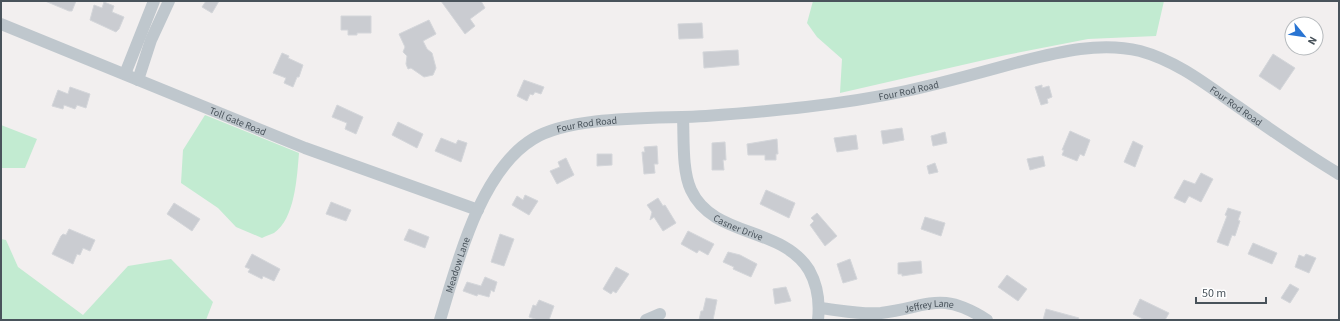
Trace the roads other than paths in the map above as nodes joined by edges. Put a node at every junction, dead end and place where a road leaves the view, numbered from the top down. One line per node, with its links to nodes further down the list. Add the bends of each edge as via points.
1 (154, 1): 4 (street)
2 (169, 1): 5 (street)
3 (1, 24): 6 (street, Toll Gate Road)
4 (140, 35): 5 (street); 6 (street)
5 (151, 40): 7 (street)
6 (125, 74): 7 (street, Toll Gate Road)
7 (138, 80): 10 (street, Toll Gate Road, via 345,163)
8 (683, 117): 9 (street, Four Rod Road, via 831,105 908,91 1053,53 1080,49 1121,48 1140,51 1176,65); 10 (street, Four Rod Road, via 584,123 550,131 534,138 502,166); 12 (street, Casner Drive, via 686,175 691,190 699,202 722,221 778,242 793,252 805,264 813,278 818,293)
9 (1339, 174)
10 (478, 210): 13 (street, Meadow Lane, via 462,250)
11 (660, 314): 14 (street)
12 (818, 314): 15 (street, Jeffrey Lane, via 880,313 935,302 948,302)
13 (444, 319)
14 (646, 320)
15 (987, 320)

